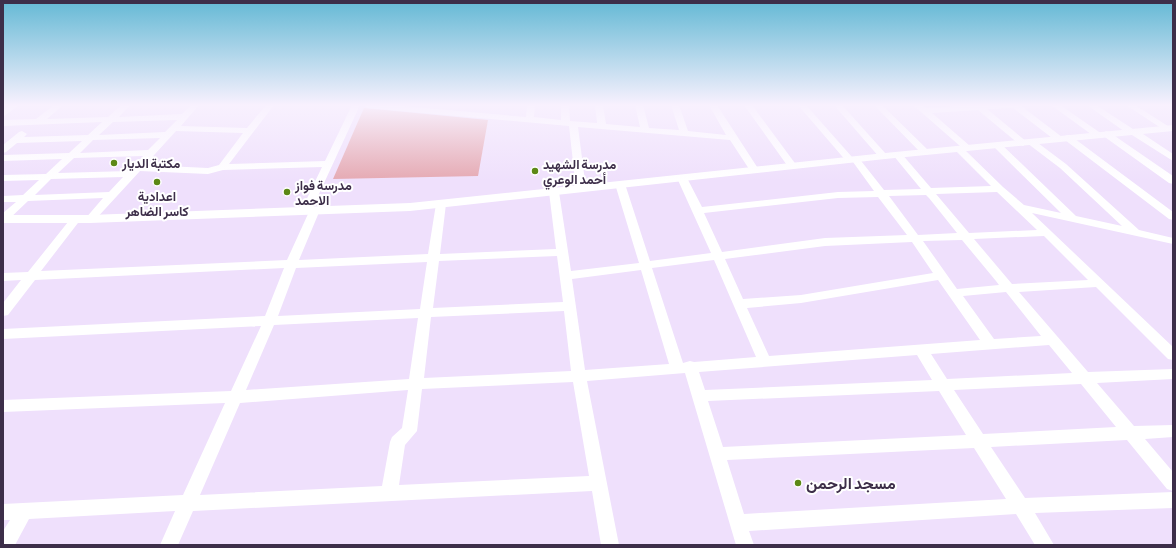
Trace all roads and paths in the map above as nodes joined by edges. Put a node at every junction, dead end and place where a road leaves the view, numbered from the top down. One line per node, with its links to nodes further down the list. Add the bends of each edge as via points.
1 (28, 131): 24 (street)
2 (99, 131): 21 (street)
3 (170, 131): 4 (street); 21 (street); 30 (street)
4 (249, 131): 39 (street)
5 (344, 131): 37 (street)
6 (570, 131): 47 (street)
7 (660, 131): 19 (street)
8 (728, 131): 22 (street)
9 (766, 131): 38 (street)
10 (825, 131): 36 (street)
11 (861, 131): 33 (street)
12 (904, 131): 29 (street)
13 (945, 131): 27 (street)
14 (1012, 131): 25 (street)
15 (1052, 131): 23 (street)
16 (1095, 131): 20 (street)
17 (1146, 131): 18 (street)
18 (1133, 132): 20 (street); 35 (street)
19 (684, 133): 22 (street)
20 (1102, 135): 23 (street); 45 (street)
21 (92, 138): 24 (street); 32 (street)
22 (733, 138): 40 (street)
23 (1064, 139): 25 (street); 59 (street)
24 (16, 140): 28 (street)
25 (1027, 142): 26 (street); 65 (street, via 1063,166)
26 (997, 145): 27 (street); 63 (street)
27 (963, 148): 29 (street); 48 (street)
28 (3, 150)
29 (925, 152): 31 (street)
30 (150, 153): 32 (street); 41 (street)
31 (898, 155): 33 (street); 50 (street)
32 (71, 156): 34 (street); 42 (street)
33 (883, 156): 36 (street)
34 (3, 158)
35 (1173, 158)
36 (852, 160): 38 (street); 51 (street)
37 (328, 164): 39 (street); 57 (street)
38 (792, 166): 40 (street)
39 (222, 167): 41 (street, via 208,171)
40 (754, 170): 44 (street)
41 (133, 171): 42 (street); 52 (street)
42 (49, 176): 43 (street); 53 (street)
43 (3, 178)
44 (682, 178): 46 (street); 58 (street)
45 (1173, 181)
46 (620, 184): 47 (street); 73 (street)
47 (581, 189): 49 (street)
48 (998, 189): 50 (street); 56 (street)
49 (554, 192): 55 (street); 69 (street)
50 (929, 192): 51 (street); 66 (street)
51 (881, 194): 58 (street, via 838,195); 67 (street)
52 (111, 195): 53 (street); 60 (street)
53 (25, 198): 54 (street); 61 (street)
54 (3, 199)
55 (441, 204): 57 (street); 71 (street)
56 (1020, 207): 63 (street); 64 (street)
57 (310, 210): 60 (street); 72 (street)
58 (698, 211): 70 (street)
59 (1173, 217)
60 (90, 218): 62 (street)
61 (3, 219): 62 (street)
62 (76, 219): 74 (street)
63 (1073, 219): 65 (street)
64 (1046, 232): 66 (street); 78 (street)
65 (1136, 233): 68 (street)
66 (966, 237): 67 (street); 79 (street)
67 (915, 238): 70 (street, via 825,242); 75 (street)
68 (1173, 241)
69 (562, 252): 71 (street); 77 (street)
70 (718, 256): 73 (street); 81 (street)
71 (433, 258): 72 (street); 84 (street)
72 (291, 265): 74 (street); 85 (street)
73 (646, 266): 77 (street); 92 (street)
74 (32, 275): 76 (street); 83 (street)
75 (942, 275): 80 (street); 81 (street, via 801,299)
76 (3, 276)
77 (566, 276): 82 (street)
78 (1099, 283): 79 (street); 90 (street)
79 (1008, 288): 80 (street); 87 (street)
80 (954, 293): 88 (street)
81 (739, 304): 91 (street)
82 (570, 306): 84 (street); 94 (street)
83 (3, 312)
84 (426, 313): 85 (street); 96 (street)
85 (269, 322): 86 (street); 99 (street)
86 (3, 334)
87 (1051, 340): 88 (street); 95 (street)
88 (990, 344): 89 (street)
89 (920, 349): 91 (street); 97 (street)
90 (1173, 355)
91 (764, 360): 92 (street)
92 (683, 367): 94 (street); 98 (street)
93 (1173, 374): 95 (street)
94 (579, 376): 96 (street); 105 (street)
95 (1085, 378): 97 (street); 102 (street)
96 (416, 384): 99 (street); 107 (street, via 409,431 398,442)
97 (943, 384): 98 (street); 103 (street)
98 (699, 396): 104 (street)
99 (236, 397): 100 (street); 109 (street)
100 (3, 406)
101 (1173, 431): 102 (street)
102 (1130, 433): 103 (street); 106 (street)
103 (977, 440): 104 (street); 110 (street)
104 (717, 454): 113 (street)
105 (598, 483): 107 (street); 116 (street)
106 (1173, 484)
107 (389, 493): 109 (street)
108 (1173, 500): 110 (street)
109 (188, 503): 111 (street); 115 (street)
110 (1021, 506): 113 (street); 118 (street)
111 (24, 511): 112 (street); 114 (street)
112 (3, 512)
113 (738, 522): 117 (street)
114 (5, 545)
115 (169, 545)
116 (610, 545)
117 (745, 545)
118 (1045, 545)

